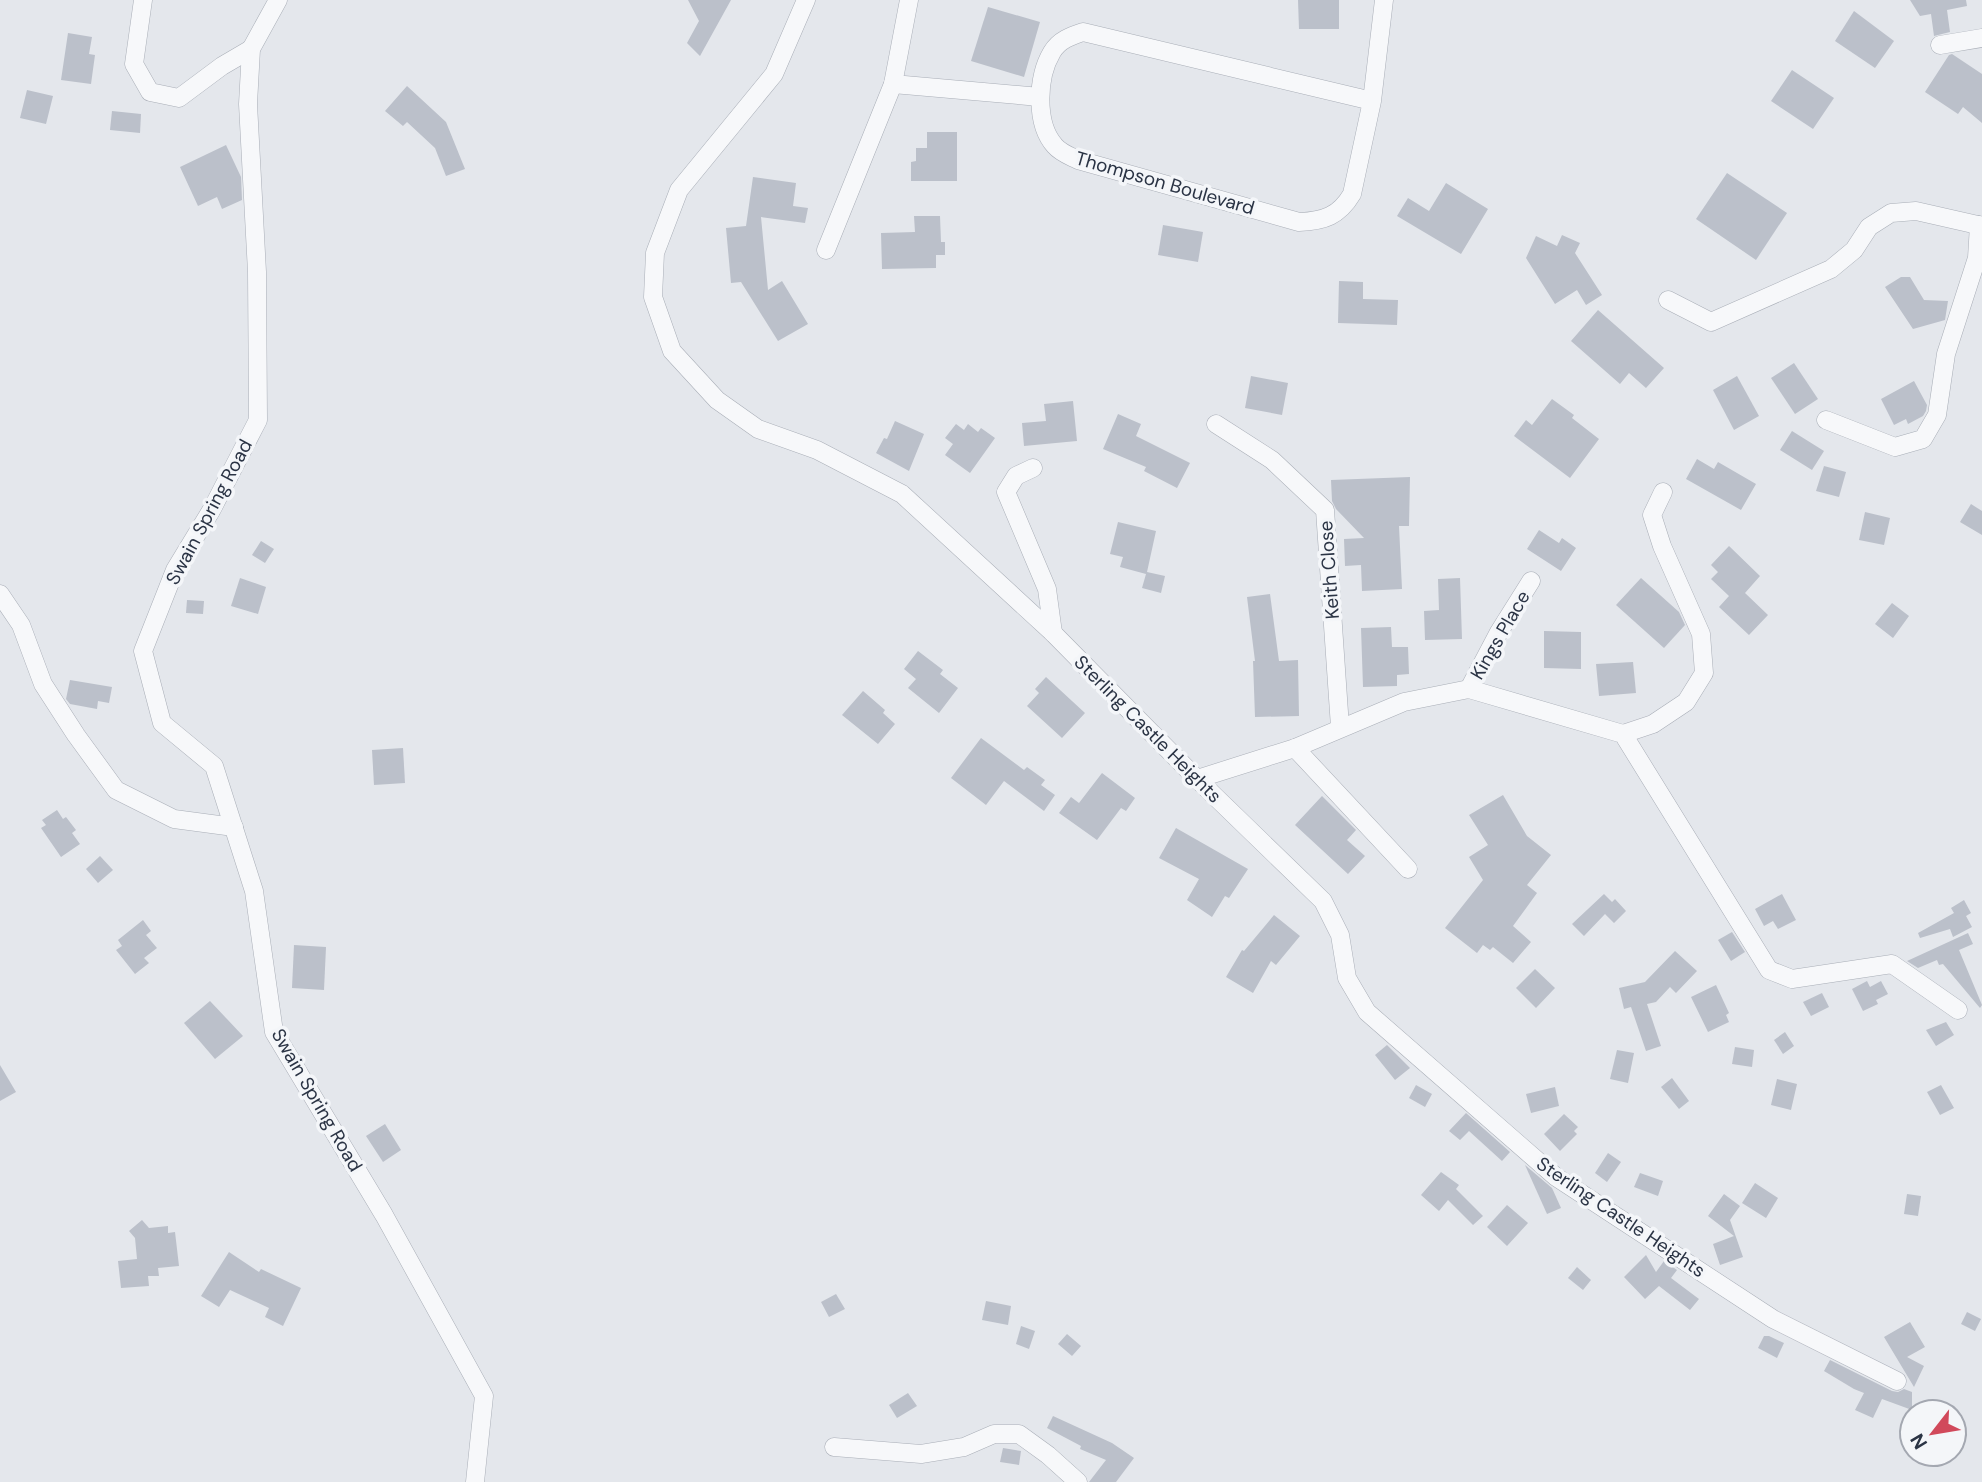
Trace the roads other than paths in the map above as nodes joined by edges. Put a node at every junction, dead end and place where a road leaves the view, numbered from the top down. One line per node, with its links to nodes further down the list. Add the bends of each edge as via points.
1 (144, 0): 8 (street, via 134,64 150,93 180,98)
2 (278, 0): 8 (street, Swain Spring Road)
3 (806, 0): 21 (street, Sterling Castle Heights, via 775,74 679,190 655,253 653,297 672,351 717,400 758,429 817,450 902,494)
4 (908, 0): 9 (street)
5 (1384, 0): 11 (street, Thompson Boulevard)
6 (1982, 38): 7 (street)
7 (1940, 45)
8 (251, 49): 27 (street, Swain Spring Road, via 248,103 257,272 258,420 175,570 142,651 162,723 214,766)
9 (893, 84): 10 (street); 13 (street)
10 (1040, 97): 11 (street, Thompson Boulevard, via 1053,51 1062,41 1083,32); 11 (street, Thompson Boulevard, via 1041,121 1054,145 1065,154 1299,222 1318,222 1345,206 1352,194)
11 (1372, 101)
12 (1981, 226): 14 (street, via 1916,211 1891,213 1869,227 1854,250 1831,269 1712,322); 15 (street, via 1977,258 1946,354 1937,415 1923,439 1895,447)
13 (827, 250)
14 (1668, 300)
15 (1826, 420)
16 (1216, 424): 23 (street, Keith Close, via 1272,460 1325,510)
17 (1033, 468): 21 (street, via 1016,476 1006,492 1047,589)
18 (1663, 492): 24 (street, via 1652,515 1701,634 1703,673 1686,702 1653,724)
19 (1531, 580): 22 (street, Kings Place)
20 (0, 594): 27 (street, via 21,625 43,684 116,790 174,819)
21 (1053, 633): 26 (street, Sterling Castle Heights)
22 (1469, 689): 23 (street, via 1404,702); 24 (street)
23 (1340, 727): 25 (street)
24 (1623, 734): 29 (street, via 1769,970 1792,979 1892,964)
25 (1296, 748): 26 (street); 28 (street)
26 (1196, 779): 30 (street, Sterling Castle Heights, via 1323,901 1340,936 1347,978 1367,1012 1556,1177 1773,1319)
27 (234, 827): 32 (street, Swain Spring Road, via 254,891 274,1032 384,1215 484,1396)
28 (1408, 869)
29 (1958, 1010)
30 (1897, 1381)
31 (834, 1447): 33 (street, via 921,1454 964,1447 994,1434 1019,1434)
32 (475, 1482)
33 (1078, 1482)

